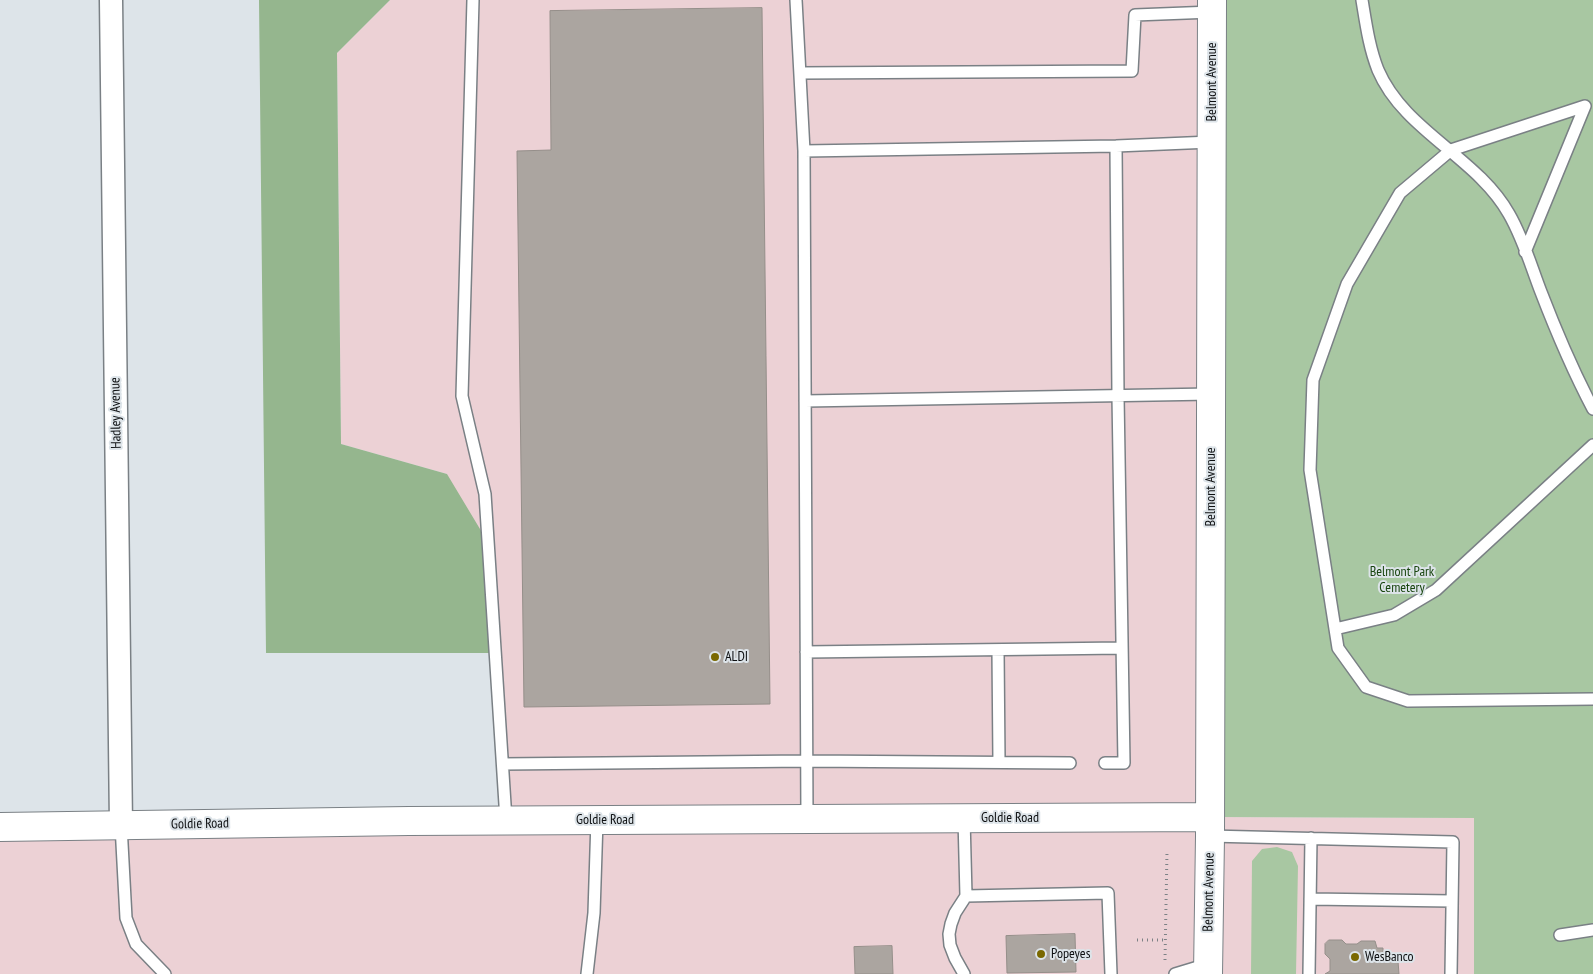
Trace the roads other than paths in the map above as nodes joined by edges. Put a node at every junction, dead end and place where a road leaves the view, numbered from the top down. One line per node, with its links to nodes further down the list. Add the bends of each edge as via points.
1 (110, 0): 32 (street, Hadley Avenue)
2 (473, 0): 27 (lane, via 462,396 485,494)
3 (796, 0): 6 (lane)
4 (1362, 0): 11 (lane, via 1379,72 1404,109)
5 (1212, 6): 6 (lane, via 1135,15 1132,71); 8 (street, Belmont Avenue)
6 (800, 73): 10 (lane)
7 (1589, 103): 11 (lane); 12 (lane)
8 (1211, 142): 9 (lane); 13 (street, Belmont Avenue)
9 (1116, 146): 10 (lane); 14 (lane)
10 (804, 150): 15 (lane)
11 (1450, 150): 12 (lane, via 1494,191 1510,215); 18 (lane, via 1400,193 1347,284 1313,380 1310,470)
12 (1525, 252): 16 (lane)
13 (1211, 394): 14 (lane); 33 (street, Belmont Avenue)
14 (1118, 396): 15 (lane); 19 (lane)
15 (805, 401): 21 (lane)
16 (1593, 409)
17 (1593, 445): 18 (lane, via 1436,590 1394,615)
18 (1335, 629): 22 (lane, via 1338,648 1366,687 1408,701)
19 (1122, 648): 20 (lane); 26 (lane, via 1124,763)
20 (998, 650): 21 (lane); 24 (lane)
21 (806, 652): 23 (lane)
22 (1593, 699)
23 (807, 761): 24 (lane); 27 (lane); 29 (lane)
24 (999, 762): 25 (lane)
25 (1070, 763)
26 (1105, 763)
27 (503, 764): 30 (lane)
28 (964, 818): 29 (street, Goldie Road); 33 (street, Goldie Road); 36 (lane)
29 (807, 819): 31 (street, Goldie Road)
30 (506, 820): 31 (street, Goldie Road); 32 (street, Goldie Road)
31 (597, 820): 43 (lane)
32 (121, 825): 34 (street, Goldie Road); 42 (lane, via 126,918 136,944)
33 (1210, 826): 35 (lane); 41 (street, Belmont Avenue)
34 (0, 827)
35 (1311, 838): 37 (lane); 38 (lane, via 1453,842)
36 (966, 896): 44 (lane, via 955,913 949,934 950,945); 45 (lane, via 1108,893)
37 (1310, 899): 38 (lane); 47 (lane)
38 (1452, 901): 48 (lane)
39 (1593, 930): 40 (lane)
40 (1560, 935)
41 (1208, 969): 46 (lane)
42 (165, 974)
43 (588, 974)
44 (964, 974)
45 (1111, 974)
46 (1175, 974)
47 (1309, 974)
48 (1451, 974)

